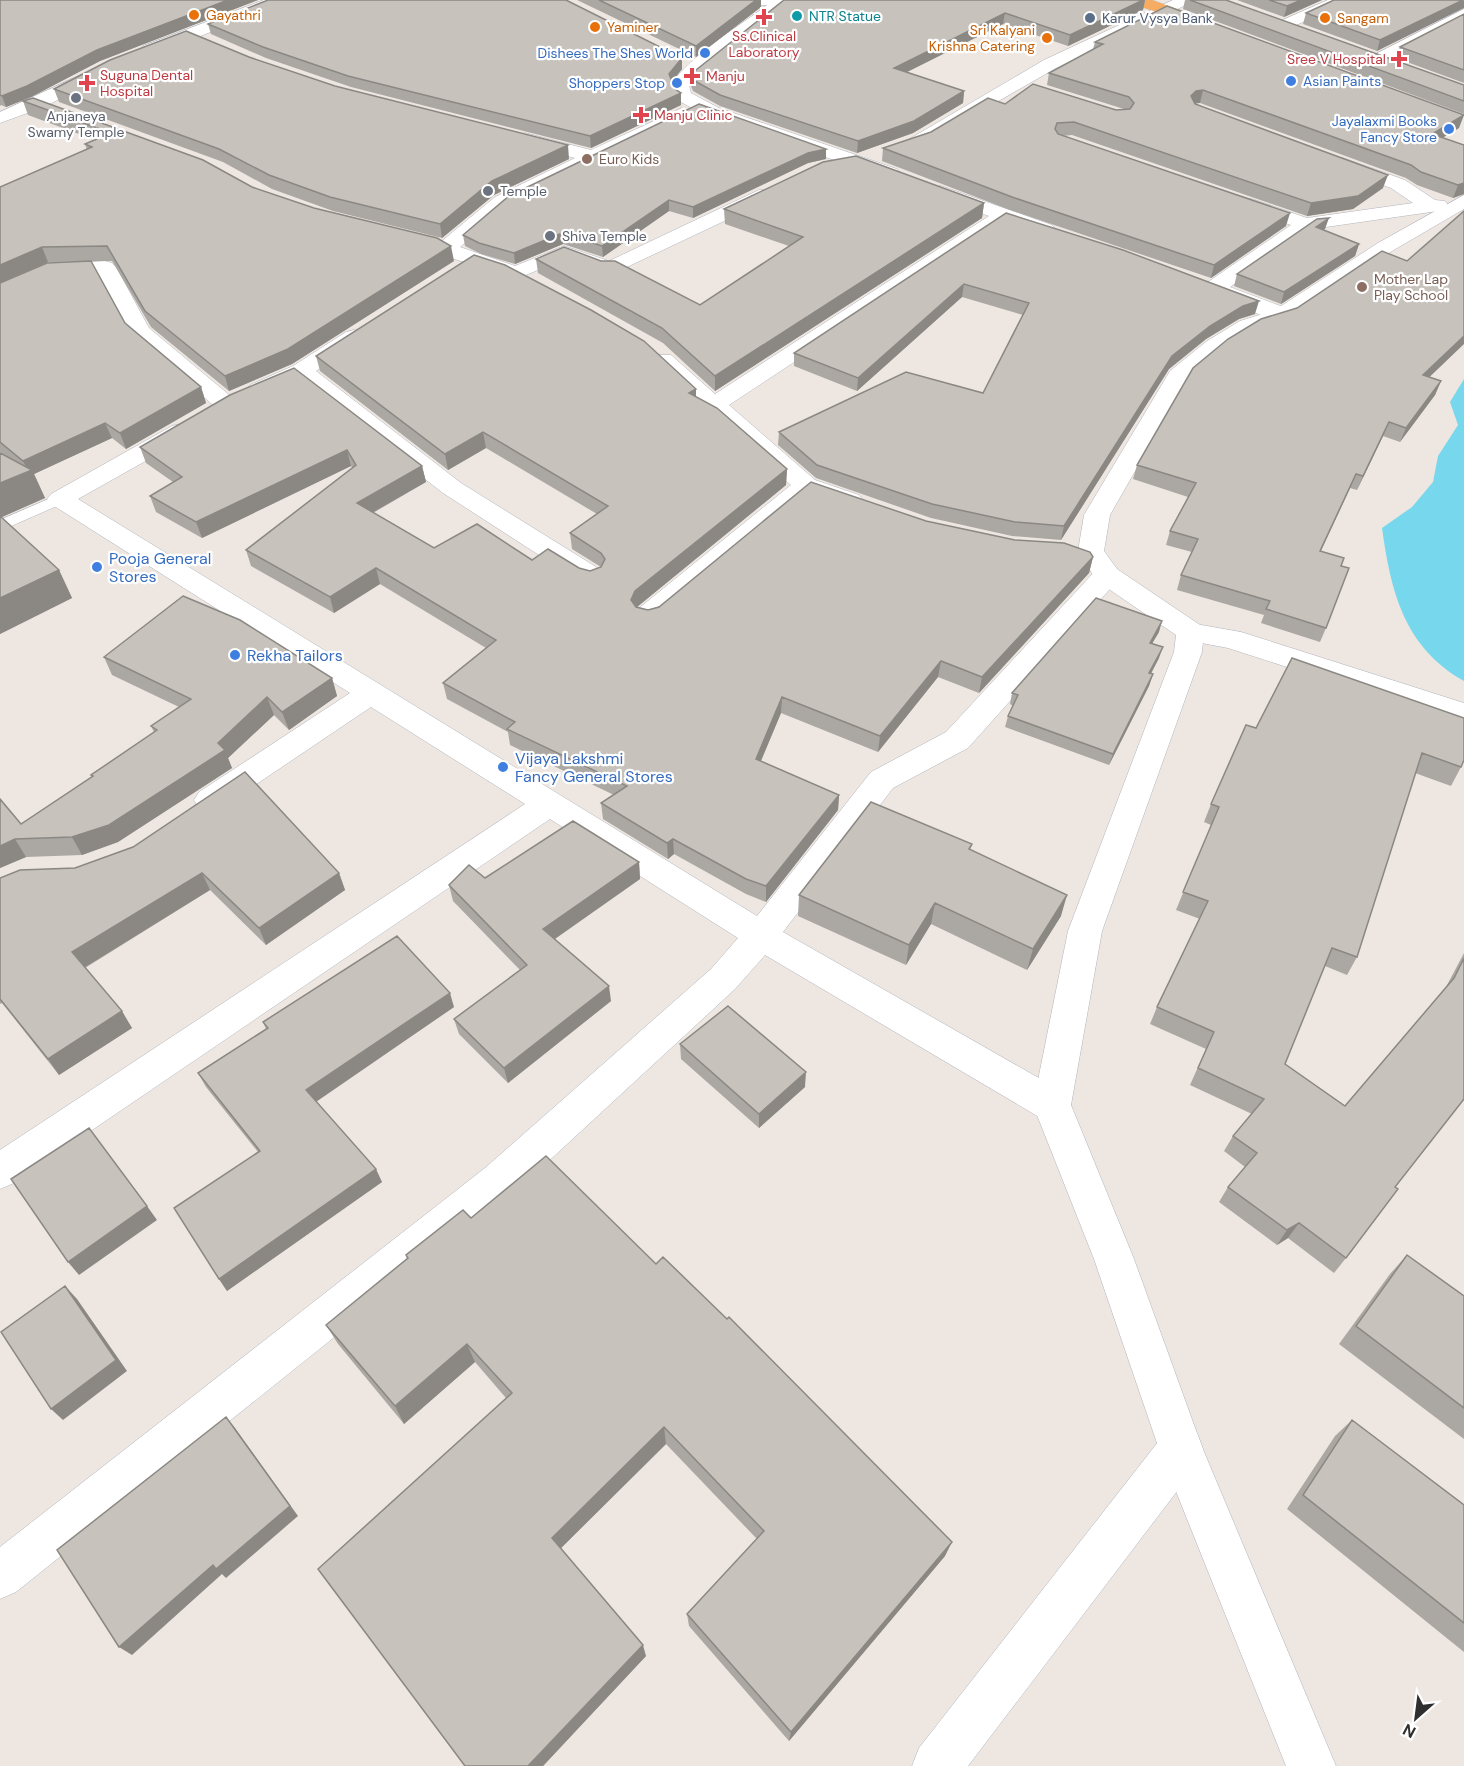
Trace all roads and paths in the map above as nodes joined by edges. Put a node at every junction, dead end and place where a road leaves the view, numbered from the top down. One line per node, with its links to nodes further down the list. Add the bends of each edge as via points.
1 (278, 0): 14 (street)
2 (750, 0): 7 (street)
3 (812, 0): 7 (street)
4 (1137, 0): 8 (highway)
5 (1188, 0): 8 (street)
6 (1342, 0): 11 (street)
7 (781, 2): 22 (street)
8 (1162, 9): 12 (highway); 23 (street)
9 (1464, 14): 19 (street)
10 (1264, 18): 11 (highway)
11 (1284, 25): 13 (highway)
12 (1221, 31)
13 (1304, 33)
14 (189, 34): 15 (street); 17 (street)
15 (209, 43)
16 (1355, 51): 19 (highway)
17 (138, 55)
18 (676, 58): 22 (street)
19 (1375, 59): 21 (highway)
20 (107, 67): 25 (street)
21 (1397, 67)
22 (696, 68): 26 (street, via 680,84 682,96)
23 (1015, 83): 24 (street); 32 (street, via 921,139)
24 (1036, 89)
25 (38, 103): 27 (street); 28 (street)
26 (697, 106): 30 (street); 32 (street)
27 (69, 114)
28 (0, 118)
29 (504, 133): 30 (street)
30 (591, 156): 41 (street, via 502,201)
31 (1323, 157): 36 (street)
32 (857, 161): 33 (street); 37 (street)
33 (816, 169)
34 (786, 184): 42 (street, via 610,269 564,252)
35 (1229, 197): 38 (street)
36 (1449, 203): 38 (street); 48 (street)
37 (1002, 216): 40 (street); 53 (street)
38 (1306, 224): 46 (street)
39 (392, 233): 41 (street)
40 (1065, 236)
41 (460, 254): 42 (street); 43 (street)
42 (516, 273): 45 (street)
43 (444, 278)
44 (1192, 281): 46 (street)
45 (544, 288)
46 (1213, 289): 48 (street)
47 (0, 293): 52 (street, via 48,270 105,267 141,332)
48 (1283, 315): 58 (street, via 1248,326 1178,376 1097,515)
49 (378, 321): 51 (street)
50 (645, 345): 53 (street)
51 (301, 371): 52 (street); 59 (street, via 452,488)
52 (226, 404): 55 (street)
53 (714, 405): 54 (street)
54 (806, 484): 56 (street); 60 (street)
55 (60, 499): 57 (lane); 62 (street)
56 (870, 507)
57 (0, 526)
58 (1089, 559): 61 (street); 66 (street, via 957,740 882,780)
59 (591, 576)
60 (648, 615)
61 (1190, 632): 63 (street, via 1231,639); 67 (street, via 1188,652 1085,931)
62 (371, 693): 64 (street); 65 (street)
63 (1464, 714)
64 (549, 804): 66 (street); 68 (street)
65 (188, 814)
66 (761, 936): 67 (street); 70 (street, via 723,980 499,1180)
67 (1052, 1105): 69 (street, via 1114,1258)
68 (0, 1171)
69 (1181, 1449): 71 (street); 72 (street)
70 (0, 1576)
71 (937, 1766)
72 (1311, 1766)

